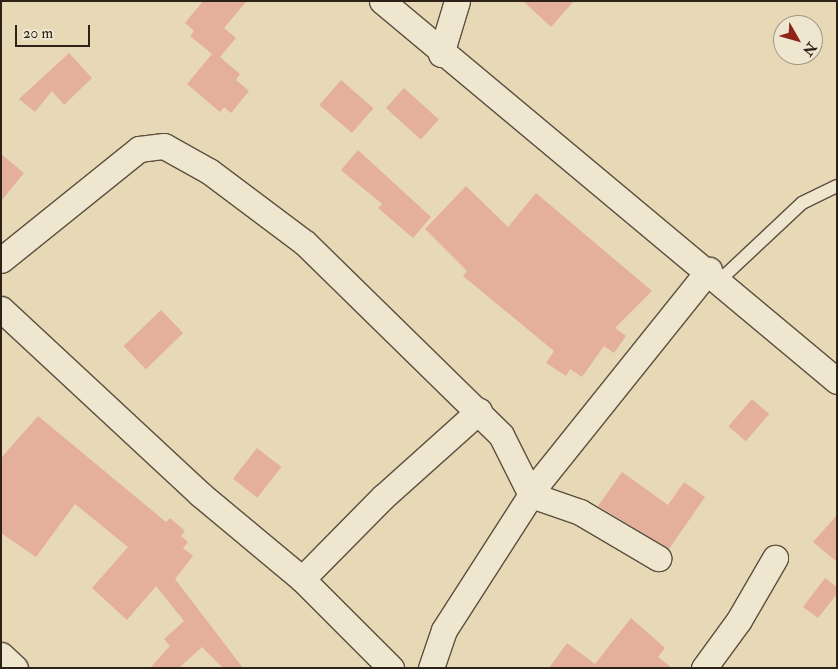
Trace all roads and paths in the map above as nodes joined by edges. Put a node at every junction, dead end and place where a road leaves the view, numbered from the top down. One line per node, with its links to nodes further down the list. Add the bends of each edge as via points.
1 (382, 1): 3 (street)
2 (457, 1): 3 (street)
3 (441, 54): 6 (street, via 631,213)
4 (837, 186): 6 (lane, via 802,203)
5 (1, 260): 9 (street, via 139,149 164,146 209,170 305,244)
6 (714, 275): 8 (street); 10 (street)
7 (1, 310): 13 (street, via 200,494)
8 (837, 381)
9 (479, 411): 10 (street, via 512,452); 13 (street, via 371,509)
10 (530, 495): 11 (street, via 580,512); 17 (street, via 444,630)
11 (658, 558)
12 (775, 558): 18 (street, via 739,620)
13 (302, 579): 16 (street)
14 (1, 655): 15 (street)
15 (14, 668)
16 (390, 668)
17 (431, 668)
18 (704, 668)

